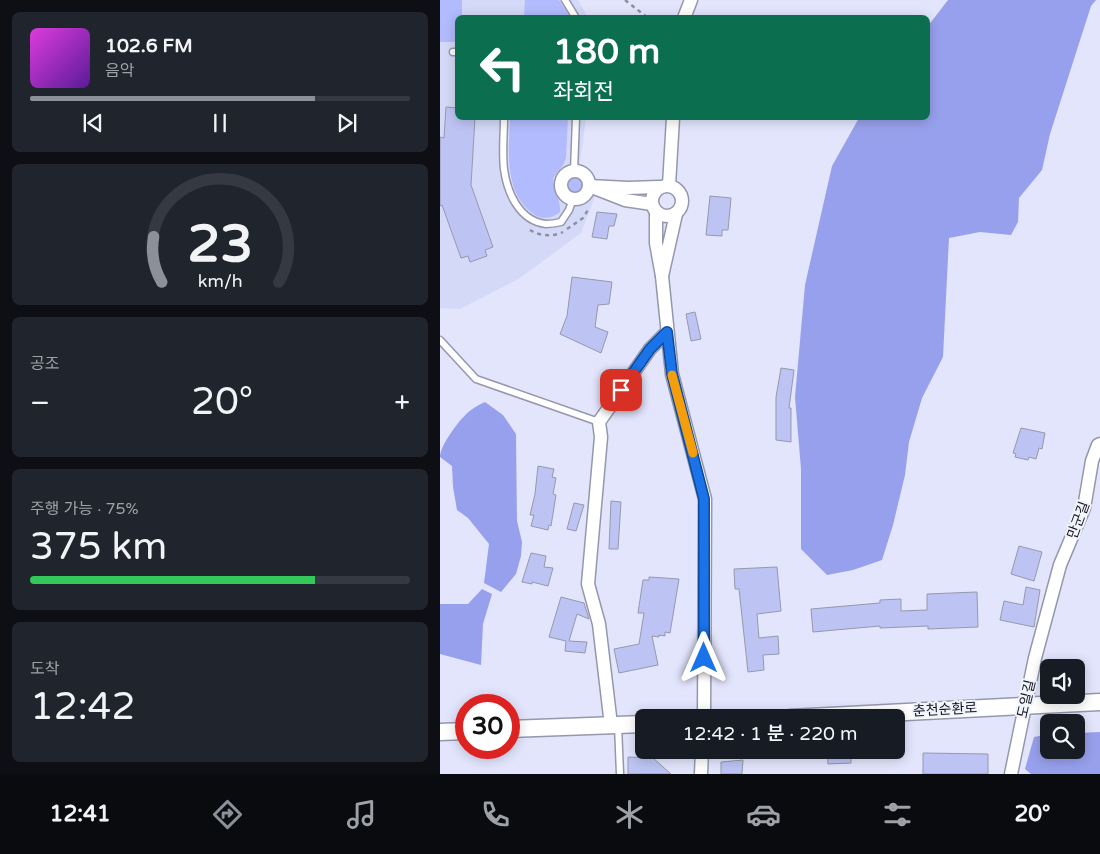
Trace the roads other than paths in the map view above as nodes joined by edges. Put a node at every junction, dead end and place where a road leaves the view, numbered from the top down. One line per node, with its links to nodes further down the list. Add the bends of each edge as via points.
1 (565, 0): 3 (lane)
2 (691, 0): 4 (street)
3 (574, 15)
4 (685, 15)
5 (504, 120): 11 (lane, via 504,168 509,191 521,211 534,221 562,222)
6 (576, 120): 8 (lane)
7 (672, 120): 10 (street)
8 (574, 171): 9 (street, via 587,177); 11 (street, via 561,183 565,195)
9 (589, 186): 10 (street); 11 (street, via 586,195); 12 (street)
10 (664, 186): 12 (street, via 653,194); 13 (street, via 674,187 681,194 682,205)
11 (573, 199)
12 (654, 208): 13 (street, via 666,216); 14 (street)
13 (676, 214): 14 (street)
14 (662, 276): 15 (street)
15 (667, 332): 17 (street, via 650,349); 22 (street, via 672,374 704,499)
16 (440, 340): 17 (lane, via 476,379)
17 (599, 422): 25 (street, via 601,437 588,584 599,624)
18 (1100, 444): 19 (street, 만군길, via 1092,461 1084,508 1060,565)
19 (1052, 596): 21 (street, 도일길)
20 (1100, 702): 21 (street, 춘천순환로)
21 (1024, 705): 23 (street, 춘천순환로); 32 (street, 도일길)
22 (704, 709)
23 (905, 712)
24 (635, 724): 25 (street)
25 (614, 725): 26 (street); 30 (lane)
26 (520, 729)
27 (455, 731): 28 (street)
28 (440, 732)
29 (702, 759): 31 (street)
30 (620, 774)
31 (701, 774)
32 (1011, 774)

